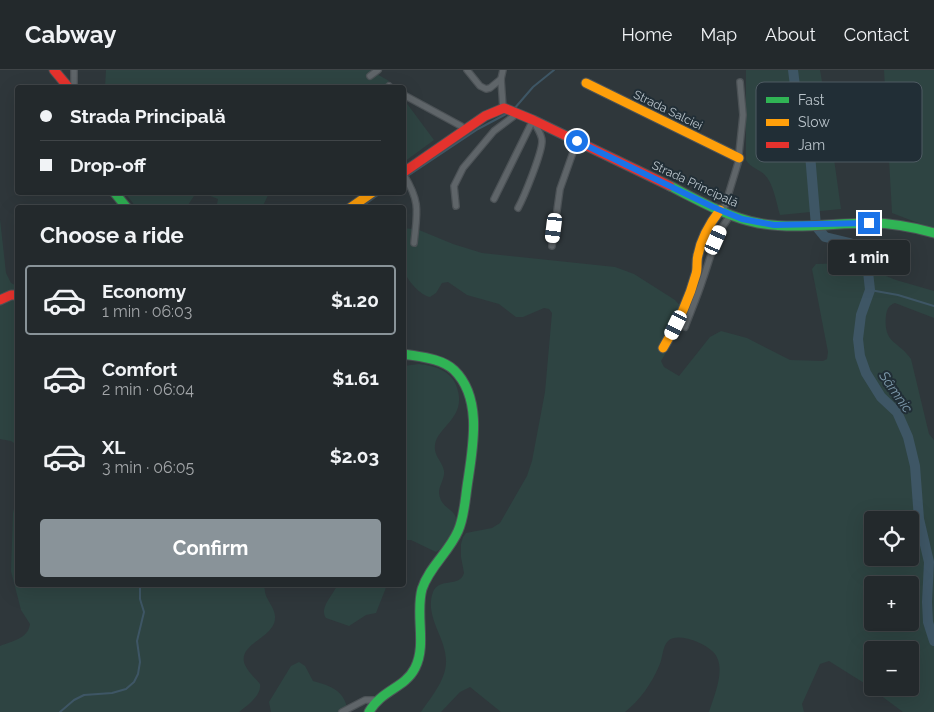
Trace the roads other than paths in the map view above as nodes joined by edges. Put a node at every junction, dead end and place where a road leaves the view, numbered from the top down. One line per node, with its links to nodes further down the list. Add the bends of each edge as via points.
1 (54, 70): 10 (street)
2 (74, 70): 11 (street)
3 (378, 70): 6 (street)
4 (467, 70): 7 (street, via 486,89)
5 (503, 70): 7 (street)
6 (370, 76)
7 (501, 79): 13 (street)
8 (740, 82): 18 (street)
9 (586, 83): 18 (street, Strada Salciei)
10 (66, 85)
11 (74, 85)
12 (406, 96): 16 (street)
13 (504, 108): 14 (street, Strada Principală); 16 (street)
14 (516, 112): 15 (street, Strada Principală); 26 (street, via 494,131 463,168 454,186)
15 (533, 120): 17 (street, Strada Principală); 23 (street); 27 (street, via 541,136 541,147)
16 (463, 128): 19 (street)
17 (577, 141): 28 (street, Strada Principală); 31 (street, via 560,189)
18 (739, 158): 28 (street)
19 (406, 175)
20 (406, 178): 30 (street, via 417,205)
21 (116, 195): 24 (street)
22 (369, 195): 25 (street)
23 (494, 198)
24 (125, 205)
25 (354, 205)
26 (456, 206)
27 (518, 208)
28 (725, 212): 29 (street, Strada Principală, via 765,224 900,224); 34 (street); 35 (street, via 700,246 696,273 681,315)
29 (934, 233)
30 (414, 243)
31 (552, 246)
32 (15, 295): 33 (street)
33 (0, 300)
34 (685, 327)
35 (663, 348)
36 (406, 354): 37 (street, via 442,362 459,376 472,410 472,448 459,530 429,573 422,590 415,669)
37 (374, 700): 38 (street, via 365,700); 39 (street)
38 (342, 712)
39 (369, 712)

